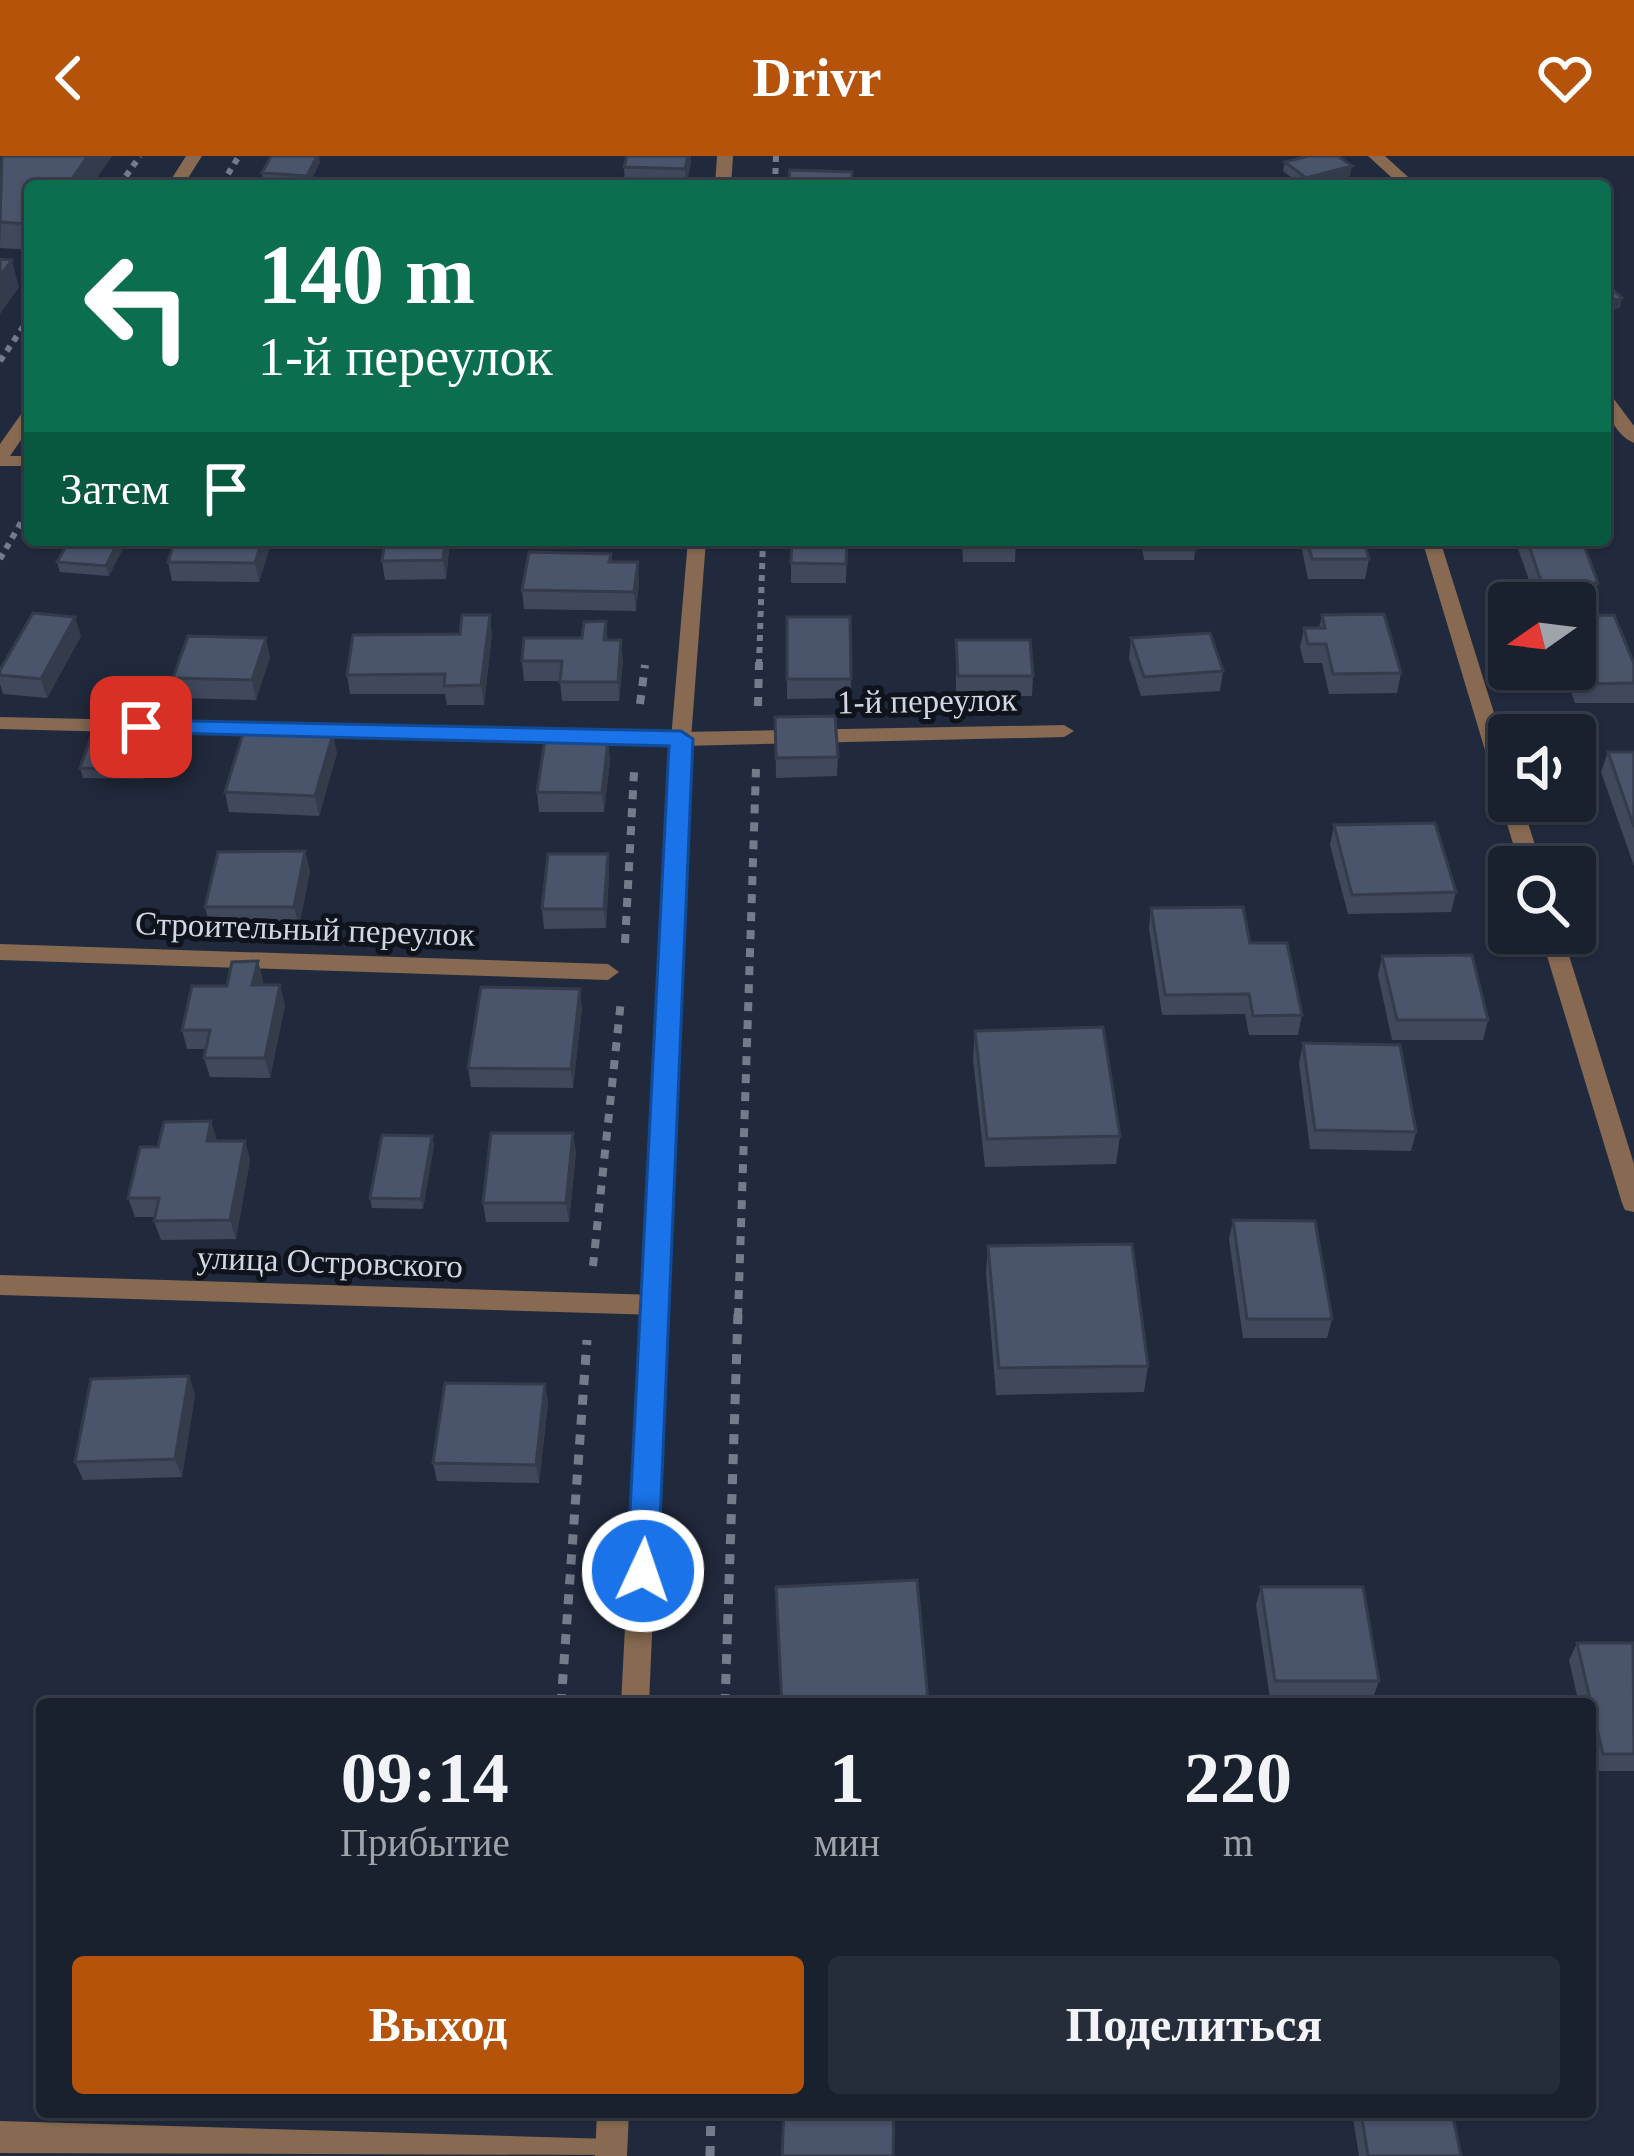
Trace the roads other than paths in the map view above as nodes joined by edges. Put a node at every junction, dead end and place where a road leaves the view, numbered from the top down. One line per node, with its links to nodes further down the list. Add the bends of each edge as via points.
1 (1376, 156): 2 (street)
2 (1403, 180)
3 (1611, 407): 5 (street)
4 (24, 423): 6 (street)
5 (1634, 438)
6 (0, 459)
7 (697, 546): 12 (street)
8 (1433, 546): 10 (street)
9 (0, 722): 12 (street, 1-й переулок)
10 (1488, 726)
11 (1064, 730): 12 (street, 1-й переулок)
12 (681, 739): 18 (street)
13 (0, 952): 15 (street, Строительный переулок)
14 (1557, 954): 16 (street)
15 (608, 972)
16 (1634, 1202)
17 (0, 1285): 18 (street, улица Островского)
18 (657, 1305): 19 (street)
19 (635, 1698)
20 (613, 2118): 22 (street)
21 (0, 2137): 22 (street)
22 (610, 2156)

